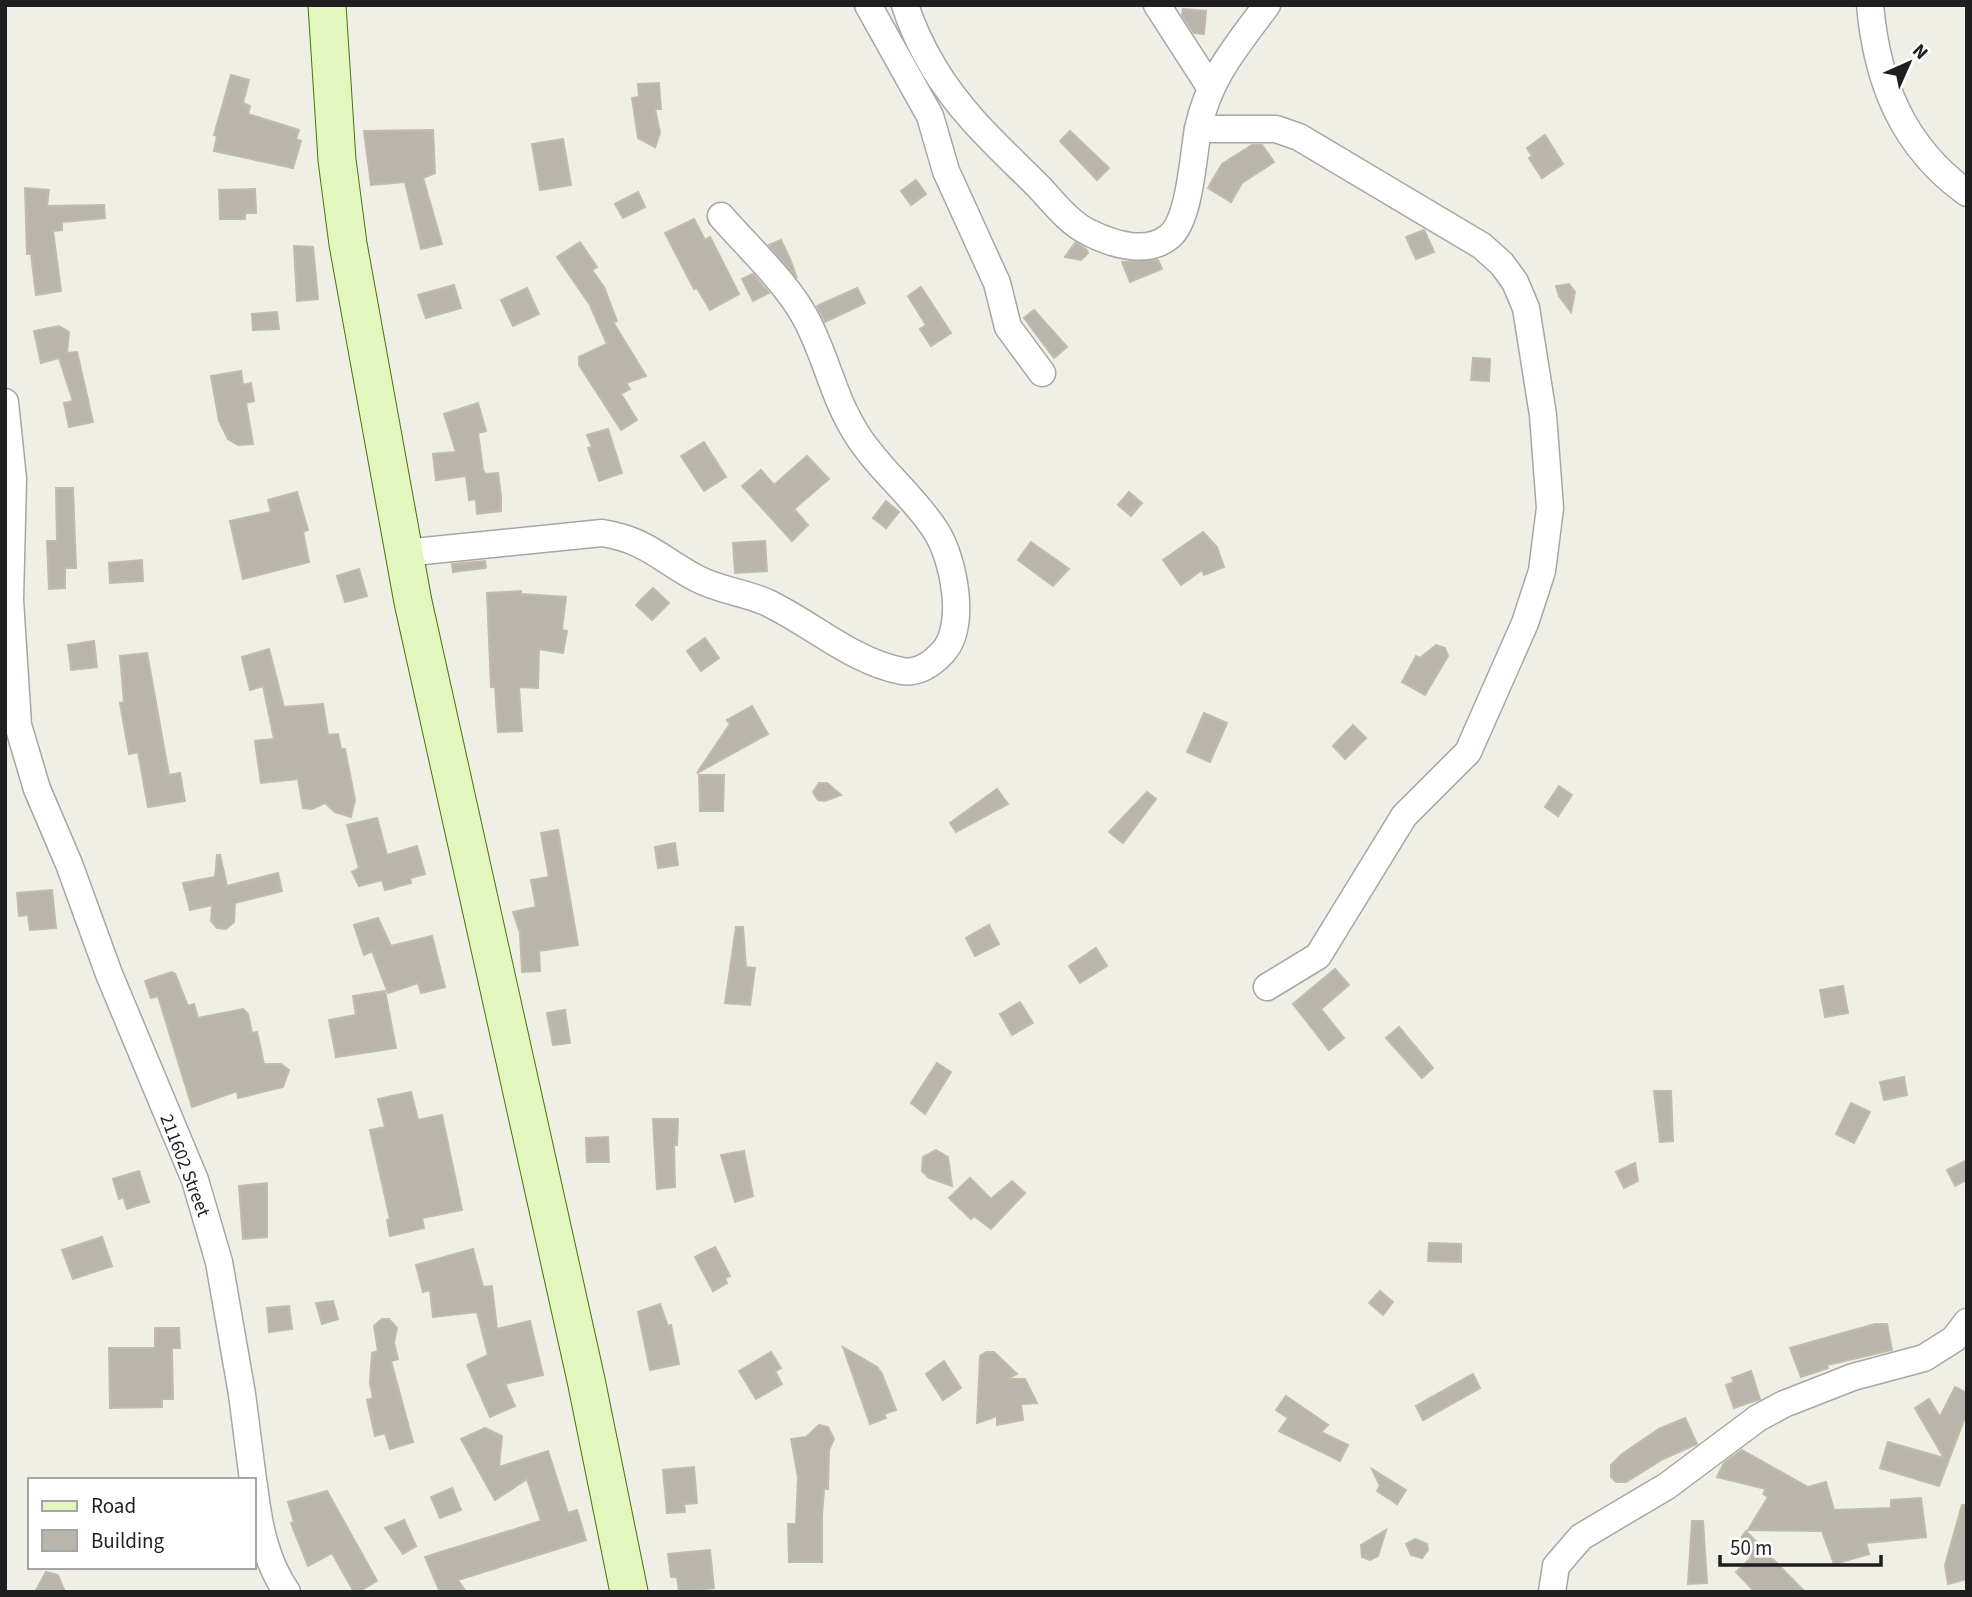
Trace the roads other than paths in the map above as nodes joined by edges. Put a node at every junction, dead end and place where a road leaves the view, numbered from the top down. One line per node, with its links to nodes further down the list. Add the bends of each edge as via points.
1 (327, 5): 13 (street, via 337,160 348,244)
2 (868, 5): 11 (street, via 930,116 946,171 997,283 1008,327)
3 (905, 5): 8 (street, via 934,68 961,107 992,143 1088,233 1138,248 1170,236 1181,221)
4 (1157, 5): 7 (street)
5 (1267, 5): 7 (street)
6 (1870, 5): 9 (street, via 1874,46 1889,98 1913,139)
7 (1210, 88): 8 (street)
8 (1198, 129): 14 (street, via 1276,129 1299,137 1482,246 1508,273 1526,308 1544,415 1550,508 1542,571 1525,623 1468,752 1404,816 1318,956)
9 (1967, 193)
10 (721, 216): 13 (street, via 804,315 839,405 858,436 937,533 958,610 953,637 944,651 919,670 873,662 788,613 708,584 624,536 602,533)
11 (1042, 373)
12 (5, 402): 16 (street, 211602 Street, via 13,479 10,600 18,725 37,789 195,1180 219,1262)
13 (404, 553): 19 (street)
14 (1268, 987)
15 (1967, 1322): 20 (street, via 1954,1339 1924,1358 1853,1377 1758,1418 1667,1486 1581,1536 1556,1566)
16 (252, 1478)
17 (256, 1505): 18 (street, 211602 Street, via 275,1576)
18 (286, 1592)
19 (629, 1592)
20 (1552, 1592)

